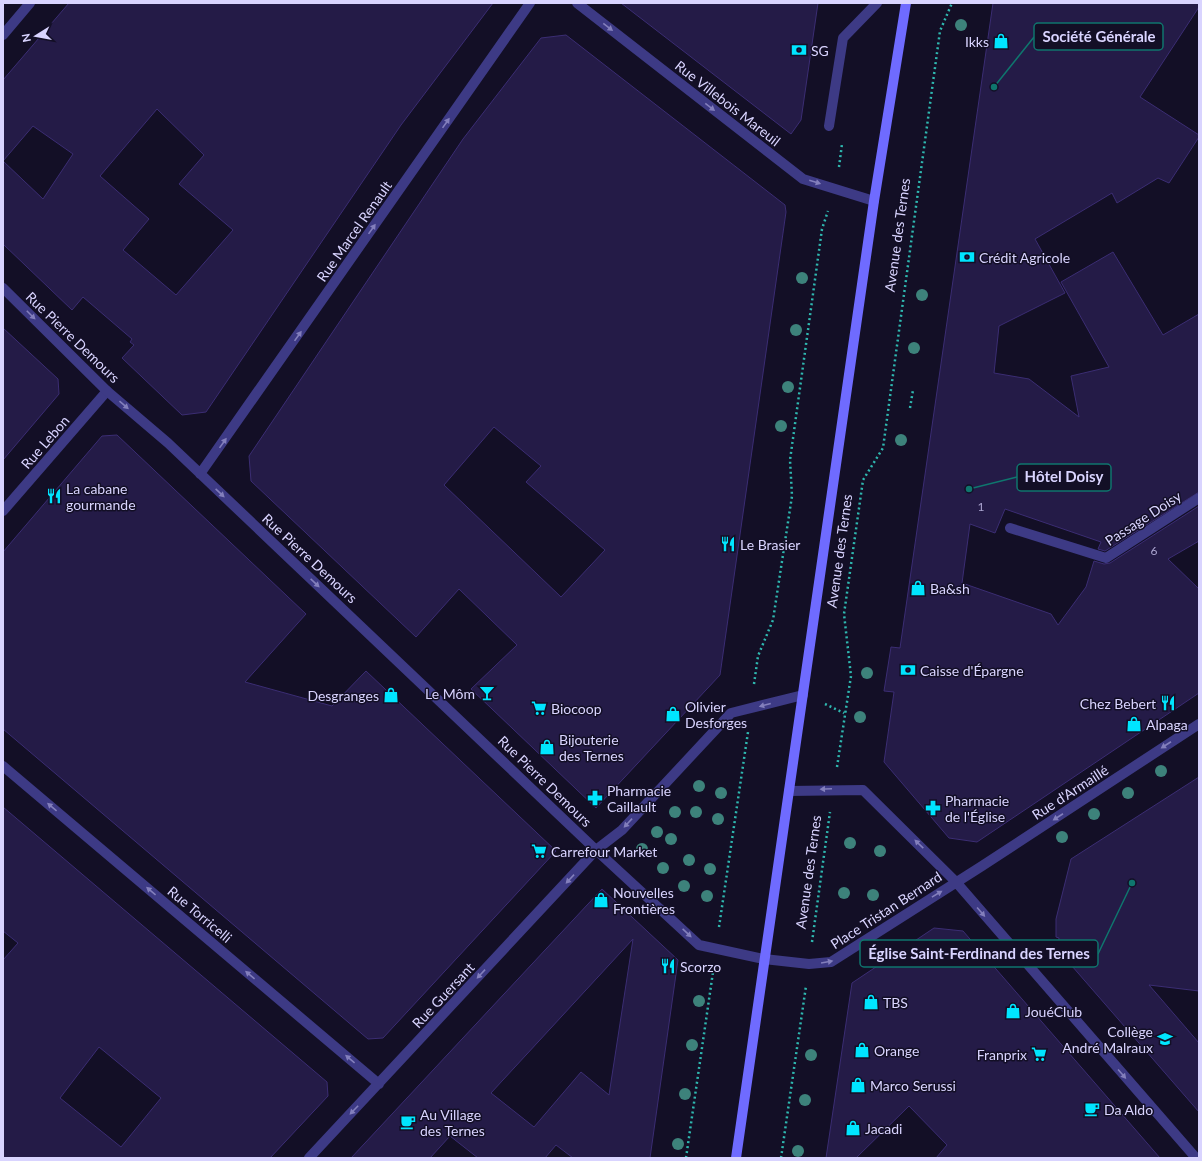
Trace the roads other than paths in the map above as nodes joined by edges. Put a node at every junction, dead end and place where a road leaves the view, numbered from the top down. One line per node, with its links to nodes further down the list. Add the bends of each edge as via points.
1 (30, 3): 6 (street)
2 (530, 3): 11 (street, Rue Marcel Renault, one-way to 2)
3 (577, 3): 8 (street, Rue Villebois Mareuil, one-way to 8, via 803,179)
4 (877, 3): 7 (street, via 843,38)
5 (906, 3): 8 (main road, Avenue des Ternes)
6 (3, 34)
7 (829, 126)
8 (874, 201): 15 (main road, Avenue des Ternes)
9 (3, 288): 10 (street, Rue Pierre Demours, one-way to 10)
10 (108, 391): 11 (street, Rue Pierre Demours, one-way to 11); 13 (street, Rue Lebon)
11 (200, 474): 19 (street, Rue Pierre Demours, one-way to 19)
12 (1199, 498): 14 (street, Passage Doisy, via 1106,558)
13 (3, 511)
14 (1010, 528)
15 (803, 695): 18 (main road, Avenue des Ternes); 19 (street, one-way to 19, via 731,713 622,830)
16 (1199, 724): 20 (street, Rue d'Armaillé, one-way to 20)
17 (3, 766): 22 (street, Rue Torricelli, one-way to 17)
18 (789, 791): 20 (street, Place Tristan Bernard, one-way to 18, via 863,790); 21 (main road, Avenue des Ternes)
19 (596, 850): 21 (street, Place Tristan Bernard, one-way to 21, via 699,945); 22 (street, Rue Guersant, one-way to 22)
20 (956, 882): 21 (street, Place Tristan Bernard, one-way to 20, via 809,964 831,962); 25 (street, one-way to 25)
21 (764, 960): 24 (main road, Avenue des Ternes)
22 (379, 1084): 23 (street, Rue Guersant, one-way to 23)
23 (309, 1158)
24 (736, 1158)
25 (1196, 1158)

